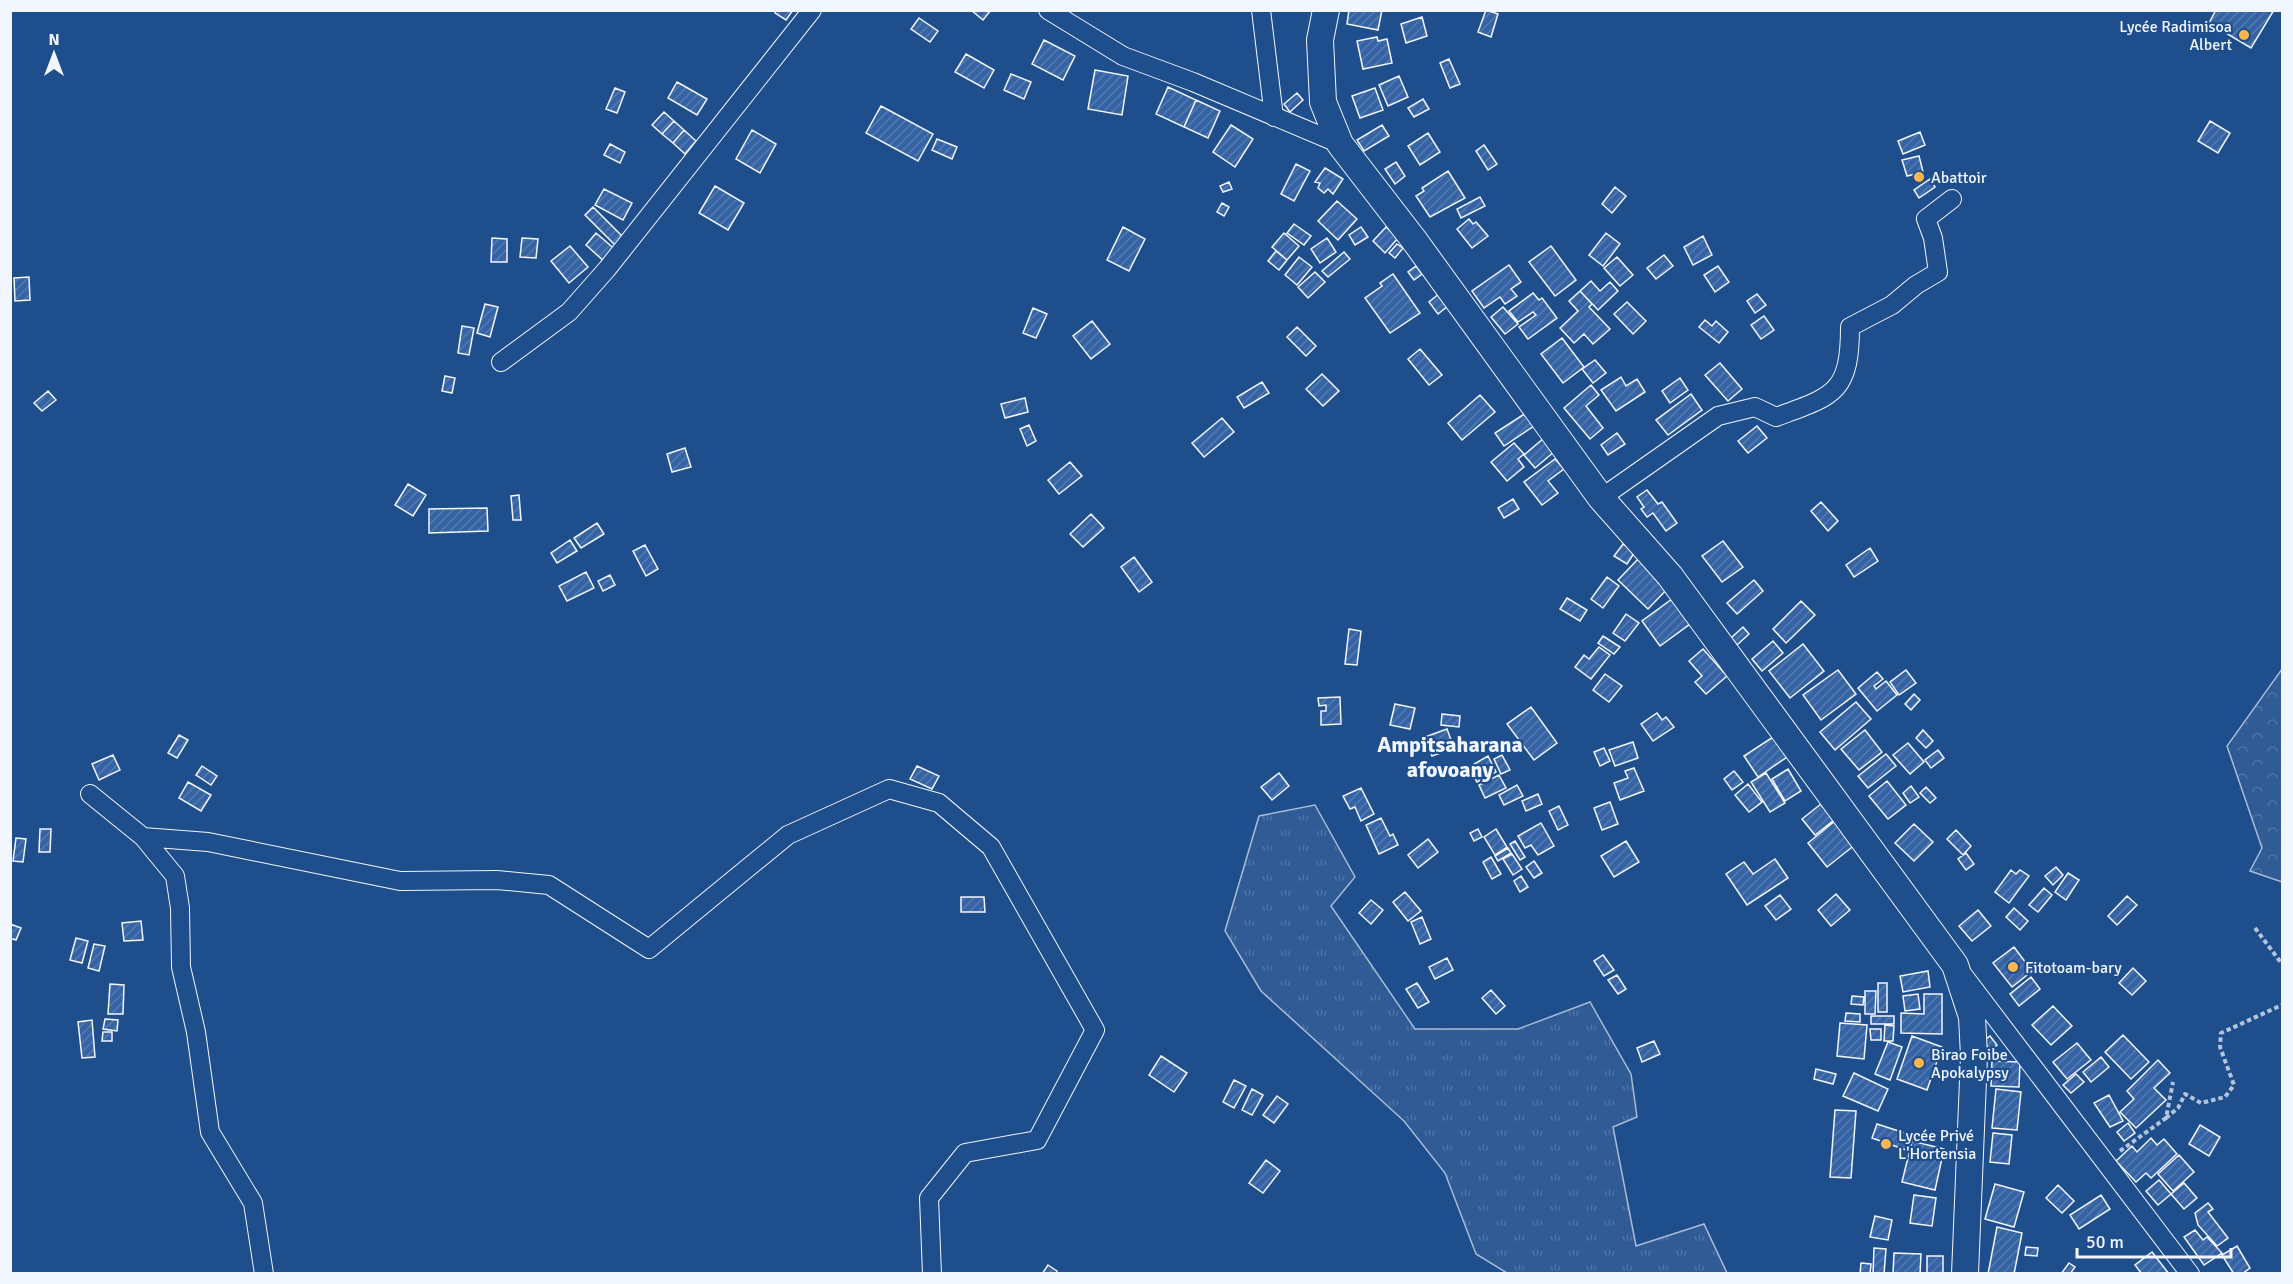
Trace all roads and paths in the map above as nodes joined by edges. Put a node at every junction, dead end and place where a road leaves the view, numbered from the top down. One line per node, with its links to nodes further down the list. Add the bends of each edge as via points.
1 (812, 10): 8 (street, via 607,269 569,312)
2 (1048, 10): 5 (street, via 1123,56)
3 (1261, 10): 5 (street)
4 (1326, 10): 6 (main road, via 1320,40 1323,102)
5 (1274, 117): 6 (street)
6 (1340, 144): 9 (main road)
7 (1952, 199): 9 (street, via 1926,219 1934,237 1938,272 1892,305 1850,327 1846,375 1828,398 1776,417 1755,407 1718,416)
8 (501, 362)
9 (1600, 498): 14 (main road, via 1670,576)
10 (90, 794): 11 (street)
11 (143, 837): 19 (street, via 175,876 181,966 196,1032 210,1132 253,1203); 20 (street, via 208,842 400,880 497,879 549,885 649,949 788,835 889,789 939,803 992,847 1095,1030 1037,1140 964,1153 929,1198)
12 (2255, 928): 13 (path)
13 (2283, 964)
14 (1955, 966): 18 (street); 21 (main road, via 1972,1017 1974,1056)
15 (2283, 1005): 17 (path, via 2221,1033 2220,1047 2234,1084 2224,1097 2201,1103 2185,1094 2178,1108)
16 (2173, 1082): 17 (path)
17 (2166, 1118): 18 (path)
18 (2106, 1164): 22 (street)
19 (264, 1274)
20 (932, 1274)
21 (1965, 1274)
22 (2190, 1274)

